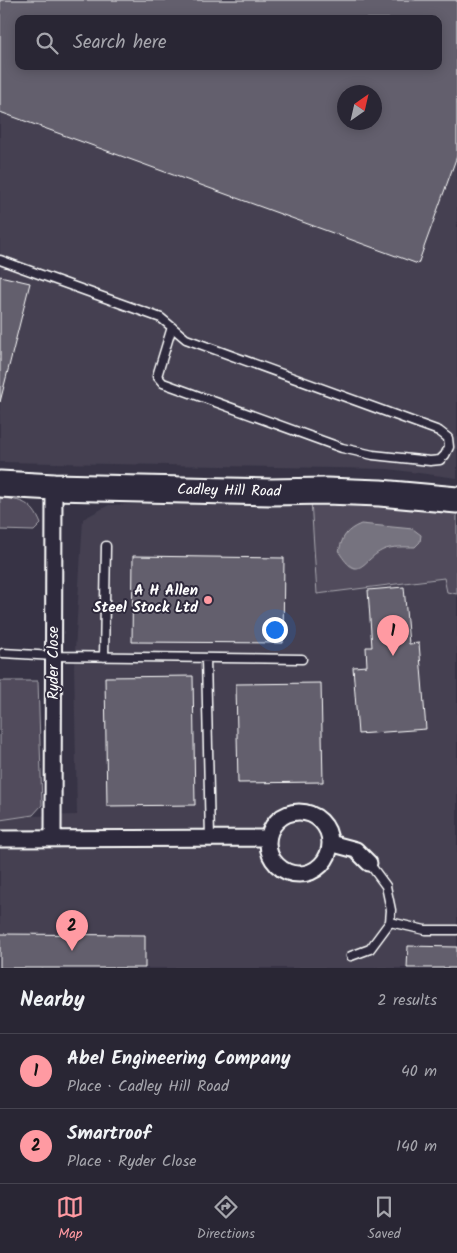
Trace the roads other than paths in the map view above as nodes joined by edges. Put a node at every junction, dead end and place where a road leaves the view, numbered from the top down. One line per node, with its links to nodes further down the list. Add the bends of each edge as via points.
1 (0, 260): 2 (lane, via 161,318)
2 (172, 326): 2 (lane, via 186,339 439,431 448,438 449,447 440,460 430,461 342,448 163,383 157,376)
3 (0, 484): 4 (main road, Cadley Hill Road)
4 (54, 487): 5 (main road, Cadley Hill Road, via 326,491); 8 (street, Ryder Close)
5 (457, 500)
6 (106, 546): 9 (lane)
7 (3, 653): 8 (lane)
8 (54, 656): 9 (lane); 15 (street, Ryder Close)
9 (104, 656): 10 (lane)
10 (206, 658): 11 (lane); 12 (lane)
11 (302, 659)
12 (210, 838): 13 (street); 15 (street)
13 (267, 838): 16 (street, via 280,817 291,812 306,812 318,818 328,831); 16 (street, via 268,853 276,865 295,875 319,868 327,857)
14 (0, 839): 15 (street)
15 (53, 839)
16 (330, 843): 17 (street, via 356,850)
17 (369, 863): 18 (lane, via 386,886)
18 (390, 922): 19 (lane, via 425,930); 20 (lane, via 370,949)
19 (457, 930)
20 (351, 956)

